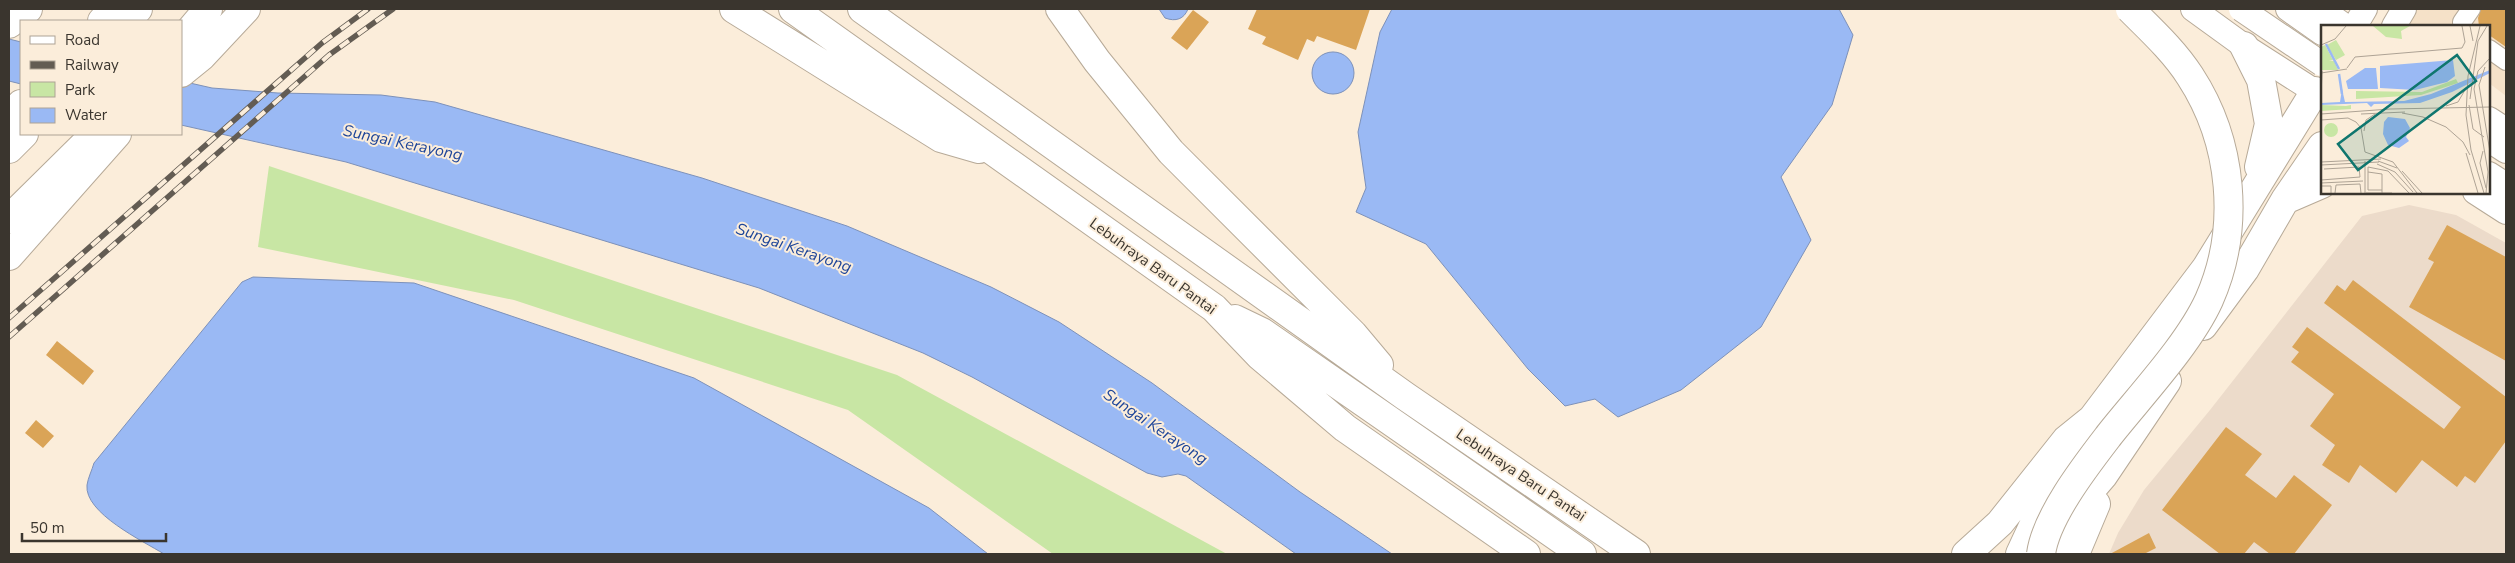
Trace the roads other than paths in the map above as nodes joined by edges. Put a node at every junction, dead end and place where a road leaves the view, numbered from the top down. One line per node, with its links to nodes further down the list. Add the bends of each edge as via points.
1 (28, 9): 23 (highway)
2 (105, 9): 20 (highway)
3 (114, 9): 21 (highway)
4 (138, 9): 22 (highway)
5 (222, 9): 30 (highway)
6 (246, 9): 30 (highway)
7 (734, 9): 47 (highway, via 941,138)
8 (793, 9): 47 (highway, Lebuhraya Baru Pantai)
9 (862, 9): 58 (highway)
10 (1060, 9): 58 (highway, via 1097,62 1171,152 1353,334)
11 (2130, 9): 66 (highway, bridge, via 2159,37 2190,76 2210,112 2228,178 2228,229 2209,300 2188,334 2089,461 2061,504)
12 (2241, 9): 34 (main road, bridge)
13 (2251, 9): 19 (main road, via 2235,22)
14 (2288, 9): 29 (main road)
15 (2320, 9): 24 (main road)
16 (2365, 9): 25 (main road)
17 (2405, 9): 26 (main road); 27 (main road)
18 (2471, 9): 28 (street)
19 (2202, 16): 31 (main road)
20 (99, 20)
21 (103, 20)
22 (127, 20)
23 (9, 24)
24 (2344, 25)
25 (2356, 25)
26 (2395, 25)
27 (2405, 25)
28 (2463, 25)
29 (2321, 32)
30 (192, 43)
31 (2244, 46): 35 (main road); 51 (highway, via 2261,80 2269,124)
32 (2490, 50): 33 (street)
33 (2506, 61)
34 (2321, 63)
35 (2320, 89): 51 (highway)
36 (20, 105): 37 (highway)
37 (9, 117)
38 (2490, 120): 39 (main road)
39 (2506, 130)
40 (23, 135): 45 (highway)
41 (95, 135): 55 (highway)
42 (116, 135): 56 (highway)
43 (2490, 141): 46 (main road)
44 (2321, 147): 53 (highway)
45 (9, 149)
46 (2506, 151)
47 (1002, 157): 57 (highway, Lebuhraya Baru Pantai)
48 (2490, 175): 50 (main road)
49 (2321, 184): 53 (highway)
50 (2506, 185)
51 (2252, 193): 59 (highway, via 2206,268)
52 (2478, 194): 54 (main road)
53 (2285, 200): 60 (highway, via 2245,269)
54 (2506, 212)
55 (9, 219)
56 (9, 256)
57 (1214, 308): 61 (highway, Lebuhraya Baru Pantai, via 1260,356 1346,428); 62 (highway, via 1262,332)
58 (1405, 396): 63 (highway, Lebuhraya Baru Pantai)
59 (2092, 419): 64 (highway, via 2066,440 2000,522); 65 (highway, via 2078,453 2040,512)
60 (2103, 476): 67 (highway, via 2085,497); 68 (highway, via 2096,505)
61 (1526, 554)
62 (1582, 554)
63 (1636, 554)
64 (1966, 554)
65 (2020, 554)
66 (2041, 554)
67 (2051, 554)
68 (2075, 554)

